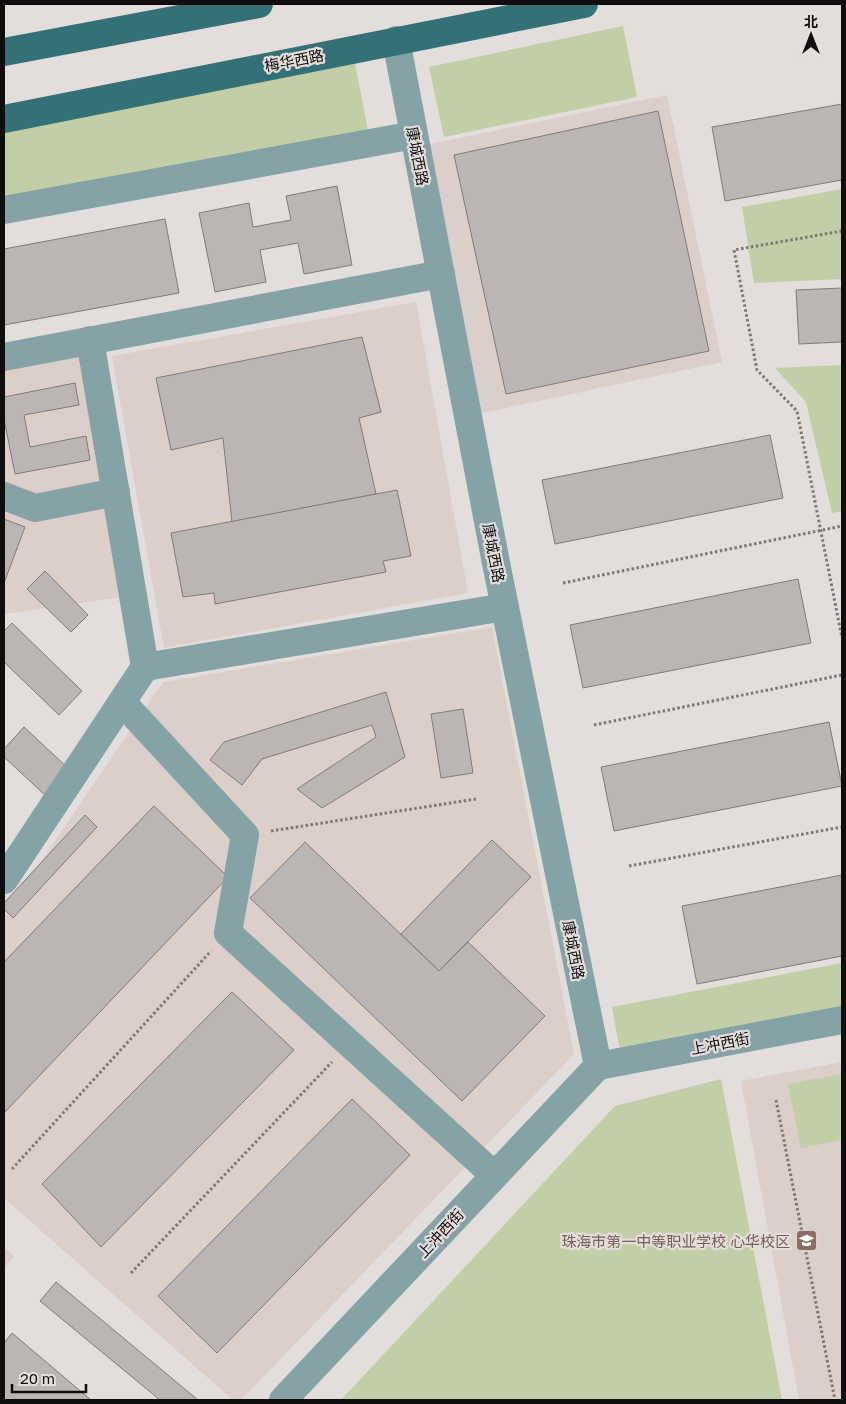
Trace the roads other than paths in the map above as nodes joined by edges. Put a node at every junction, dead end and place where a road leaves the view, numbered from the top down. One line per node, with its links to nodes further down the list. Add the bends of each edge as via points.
1 (259, 4): 4 (main road)
2 (584, 4): 3 (main road, 梅华西路)
3 (396, 40): 5 (main road, 梅华西路); 6 (street, 康城西路)
4 (4, 52)
5 (4, 119)
6 (414, 134): 7 (street); 8 (street, 康城西路)
7 (4, 210)
8 (441, 274): 9 (street); 13 (street, 康城西路)
9 (90, 340): 10 (street); 11 (street)
10 (4, 357)
11 (116, 492): 12 (street, via 35,508); 14 (street)
12 (4, 496)
13 (505, 607): 14 (street); 18 (street, 康城西路)
14 (146, 667): 15 (street)
15 (122, 702): 16 (street); 19 (street, via 245,835 228,932)
16 (4, 880)
17 (842, 1020): 18 (street, 上冲西街)
18 (598, 1066): 19 (street, 上沖西街)
19 (494, 1175): 20 (street, 上沖西街)
20 (283, 1400)

